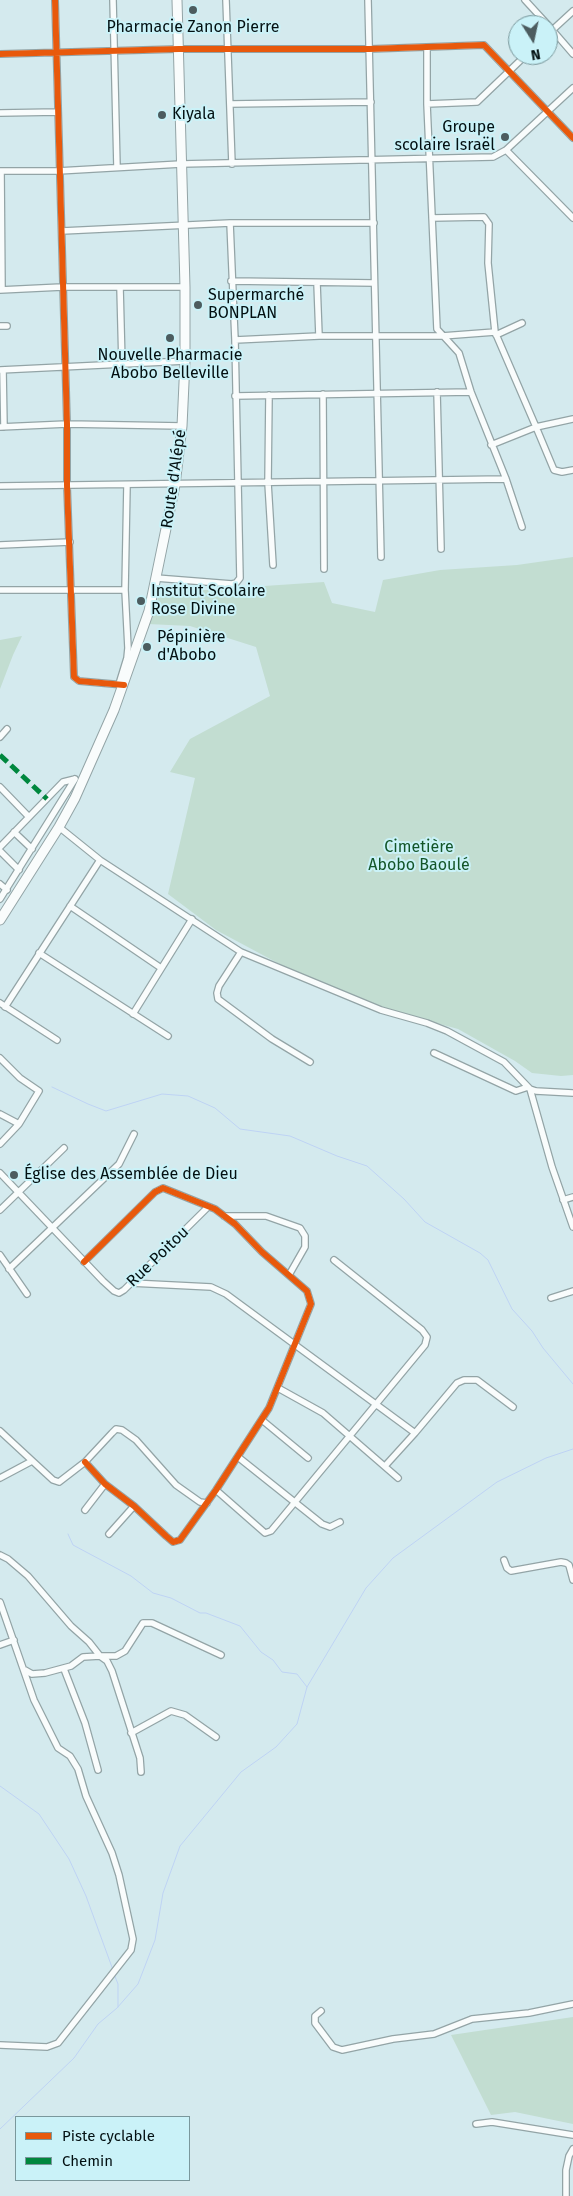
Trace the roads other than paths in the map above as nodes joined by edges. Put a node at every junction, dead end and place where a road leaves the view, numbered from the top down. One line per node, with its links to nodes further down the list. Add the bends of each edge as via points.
1 (55, 0): 16 (street)
2 (113, 0): 15 (street)
3 (177, 0): 12 (main road, Route d'Alépé)
4 (226, 0): 13 (street)
5 (368, 0): 14 (street)
6 (525, 0): 8 (street)
7 (573, 11): 9 (street)
8 (537, 15)
9 (558, 22)
10 (558, 38): 18 (street)
11 (427, 47): 14 (street); 20 (street, via 484,45); 24 (street)
12 (179, 49): 13 (street); 15 (street); 32 (main road, Route d'Alépé)
13 (228, 49): 14 (street); 23 (street)
14 (369, 49): 22 (street)
15 (114, 51): 16 (street); 34 (street)
16 (57, 52): 17 (street); 26 (street)
17 (0, 54)
18 (573, 54)
19 (515, 65): 20 (street)
20 (510, 70): 24 (street, via 477,102); 25 (street)
21 (573, 88): 25 (street)
22 (370, 102): 23 (street); 31 (street)
23 (230, 104): 33 (street)
24 (427, 104): 30 (street)
25 (548, 111): 28 (street); 29 (street)
26 (58, 112): 27 (street); 36 (street)
27 (0, 113)
28 (573, 138)
29 (506, 150): 30 (street, via 492,157); 38 (street)
30 (429, 159): 31 (street); 37 (street)
31 (371, 160): 33 (street); 40 (street)
32 (181, 164): 33 (street); 34 (street); 41 (main road, Route d'Alépé)
33 (232, 164)
34 (117, 167): 36 (street)
35 (0, 171): 36 (street); 49 (street)
36 (58, 171): 42 (street)
37 (432, 218): 51 (street, via 484,217 488,220 488,263); 54 (street, via 437,329)
38 (573, 218)
39 (230, 223): 40 (street); 41 (street); 43 (street)
40 (374, 223): 44 (street)
41 (183, 226): 42 (street); 48 (main road, Route d'Alépé)
42 (62, 231): 46 (street)
43 (231, 281): 45 (street); 55 (street)
44 (374, 282): 45 (street); 53 (street)
45 (317, 283): 52 (street)
46 (62, 287): 47 (street); 49 (street); 58 (street)
47 (120, 287): 48 (street); 57 (street)
48 (185, 287): 56 (main road, Route d'Alépé)
49 (1, 290)
50 (522, 324): 51 (street)
51 (495, 333): 54 (street); 70 (street)
52 (319, 336): 53 (street); 55 (street)
53 (376, 336): 54 (street); 60 (street)
54 (442, 336): 62 (street, via 459,353)
55 (235, 340): 65 (street)
56 (185, 362): 57 (street); 68 (main road, Route d'Alépé)
57 (122, 365): 58 (street)
58 (65, 368): 59 (street); 67 (street)
59 (1, 370): 69 (street)
60 (376, 392): 61 (street); 63 (street); 75 (street)
61 (437, 392): 62 (street); 74 (street)
62 (471, 392): 71 (street)
63 (322, 394): 64 (street); 76 (street)
64 (269, 395): 65 (street); 77 (street)
65 (236, 396): 78 (street)
66 (573, 419): 70 (street)
67 (67, 424): 68 (street); 69 (street); 79 (street)
68 (182, 426): 81 (main road, Route d'Alépé)
69 (2, 427)
70 (536, 427): 71 (street); 72 (street, via 554,470)
71 (491, 445): 73 (street)
72 (573, 470)
73 (506, 479): 74 (street); 83 (street)
74 (439, 480): 75 (street); 86 (street)
75 (379, 481): 76 (street); 87 (street)
76 (323, 482): 77 (street); 89 (street)
77 (268, 483): 78 (street); 88 (street)
78 (237, 484): 81 (street); 90 (street, via 241,572 238,581 232,584)
79 (67, 485): 80 (street); 82 (street); 84 (street)
80 (127, 485): 81 (street); 93 (street)
81 (175, 485): 90 (main road, Route d'Alépé)
82 (0, 486)
83 (522, 527)
84 (70, 542): 85 (street); 92 (street)
85 (0, 545)
86 (441, 549)
87 (381, 557)
88 (273, 565)
89 (324, 570)
90 (156, 578): 94 (main road, Route d'Alépé, via 149,612)
91 (0, 590): 92 (street)
92 (71, 590): 93 (street); 94 (street, via 75,679)
93 (125, 590): 94 (street, via 128,648)
94 (121, 684): 98 (main road, Route d'Alépé)
95 (7, 729): 96 (street)
96 (0, 737)
97 (74, 779): 98 (street); 100 (street, via 64,782); 104 (street)
98 (85, 779): 101 (main road, Route d'Alépé)
99 (0, 787): 100 (street)
100 (29, 817): 102 (street)
101 (59, 828): 106 (street); 113 (main road, Route d'Alépé)
102 (14, 832): 103 (street); 104 (street)
103 (0, 846)
104 (32, 848): 107 (street)
105 (0, 851): 107 (street)
106 (100, 860): 111 (street); 112 (street)
107 (19, 870): 109 (street)
108 (0, 884): 109 (street)
109 (7, 890): 110 (street)
110 (0, 899)
111 (70, 906): 115 (street); 116 (street)
112 (192, 919): 114 (street); 116 (street)
113 (0, 920)
114 (241, 952): 123 (street, via 219,986 218,999); 124 (street, via 381,1010 447,1031 504,1062)
115 (39, 953): 117 (street); 118 (street)
116 (161, 968): 118 (street)
117 (3, 1005): 120 (street)
118 (133, 1014): 119 (street)
119 (168, 1036)
120 (57, 1040)
121 (434, 1053): 124 (street, via 516,1091)
122 (0, 1058): 127 (street, via 39,1091)
123 (310, 1062)
124 (529, 1088): 125 (street); 134 (street)
125 (573, 1092)
126 (0, 1114): 127 (street)
127 (18, 1124): 129 (street)
128 (134, 1134): 138 (street, via 118,1164)
129 (0, 1144)
130 (64, 1148): 132 (street)
131 (0, 1173): 132 (street, Rue Poitou)
132 (20, 1193): 136 (street); 138 (street, Rue Poitou)
133 (573, 1197): 134 (street)
134 (563, 1200): 139 (street)
135 (208, 1207): 137 (street); 142 (street, via 163,1188 155,1192); 145 (street, Rue Poitou)
136 (0, 1210)
137 (224, 1216): 144 (street); 144 (street, via 266,1216 300,1228 306,1236 305,1247)
138 (52, 1226): 142 (street, Rue Poitou); 143 (street)
139 (573, 1227)
140 (0, 1255): 143 (street)
141 (334, 1260): 151 (street, via 427,1337 425,1345)
142 (84, 1262): 145 (street, Rue Poitou, via 114,1292 124,1290)
143 (9, 1269): 147 (street)
144 (289, 1274): 149 (street, via 307,1291 312,1304)
145 (131, 1283): 149 (street, via 211,1288 226,1294)
146 (573, 1291): 148 (street)
147 (26, 1294)
148 (551, 1298)
149 (294, 1344): 150 (street); 151 (street)
150 (278, 1388): 153 (street); 156 (street, via 323,1413)
151 (375, 1405): 155 (street); 156 (street)
152 (513, 1407): 155 (street, via 477,1380 464,1380 457,1383)
153 (262, 1420): 157 (street); 158 (street)
154 (0, 1431): 159 (street)
155 (415, 1433): 161 (street)
156 (349, 1436): 161 (street); 166 (street)
157 (238, 1457): 165 (street); 166 (street)
158 (308, 1458)
159 (32, 1461): 160 (street, via 59,1482); 162 (street)
160 (85, 1462): 164 (street); 167 (street, via 116,1429 122,1430 136,1440 176,1485)
161 (385, 1466): 163 (street)
162 (0, 1478)
163 (398, 1478)
164 (105, 1484): 168 (street); 169 (street)
165 (216, 1490): 166 (street, via 268,1533); 167 (street)
166 (295, 1502): 170 (street, via 322,1524 330,1527)
167 (206, 1504): 168 (street, via 180,1540 173,1542)
168 (134, 1506): 171 (street)
169 (85, 1510)
170 (340, 1522)
171 (109, 1534)
172 (0, 1555): 179 (street, via 28,1576)
173 (504, 1560): 174 (street, via 511,1571 566,1563)
174 (573, 1580)
175 (0, 1602): 176 (street)
176 (14, 1640): 177 (street); 181 (street)
177 (0, 1645)
178 (221, 1655): 179 (street, via 152,1623 143,1623 125,1651 116,1656)
179 (100, 1656): 180 (street, via 83,1658); 182 (street, via 112,1671)
180 (64, 1669): 181 (street, via 32,1674); 184 (street, via 85,1723)
181 (25, 1670): 188 (street, via 28,1686 58,1748 70,1756 78,1768 86,1796 112,1853 133,1939 131,1950 122,1963 58,2042 47,2047)
182 (132, 1732): 183 (street, via 171,1711 185,1716); 185 (street)
183 (216, 1737)
184 (98, 1770)
185 (141, 1772)
186 (573, 2004): 187 (street, via 472,2019 434,2034 342,2050 333,2046 313,2020)
187 (321, 2011)
188 (0, 2045)
189 (476, 2124): 190 (street, via 492,2122)
190 (573, 2135)
191 (573, 2149): 192 (street, via 566,2170)
192 (566, 2195)

